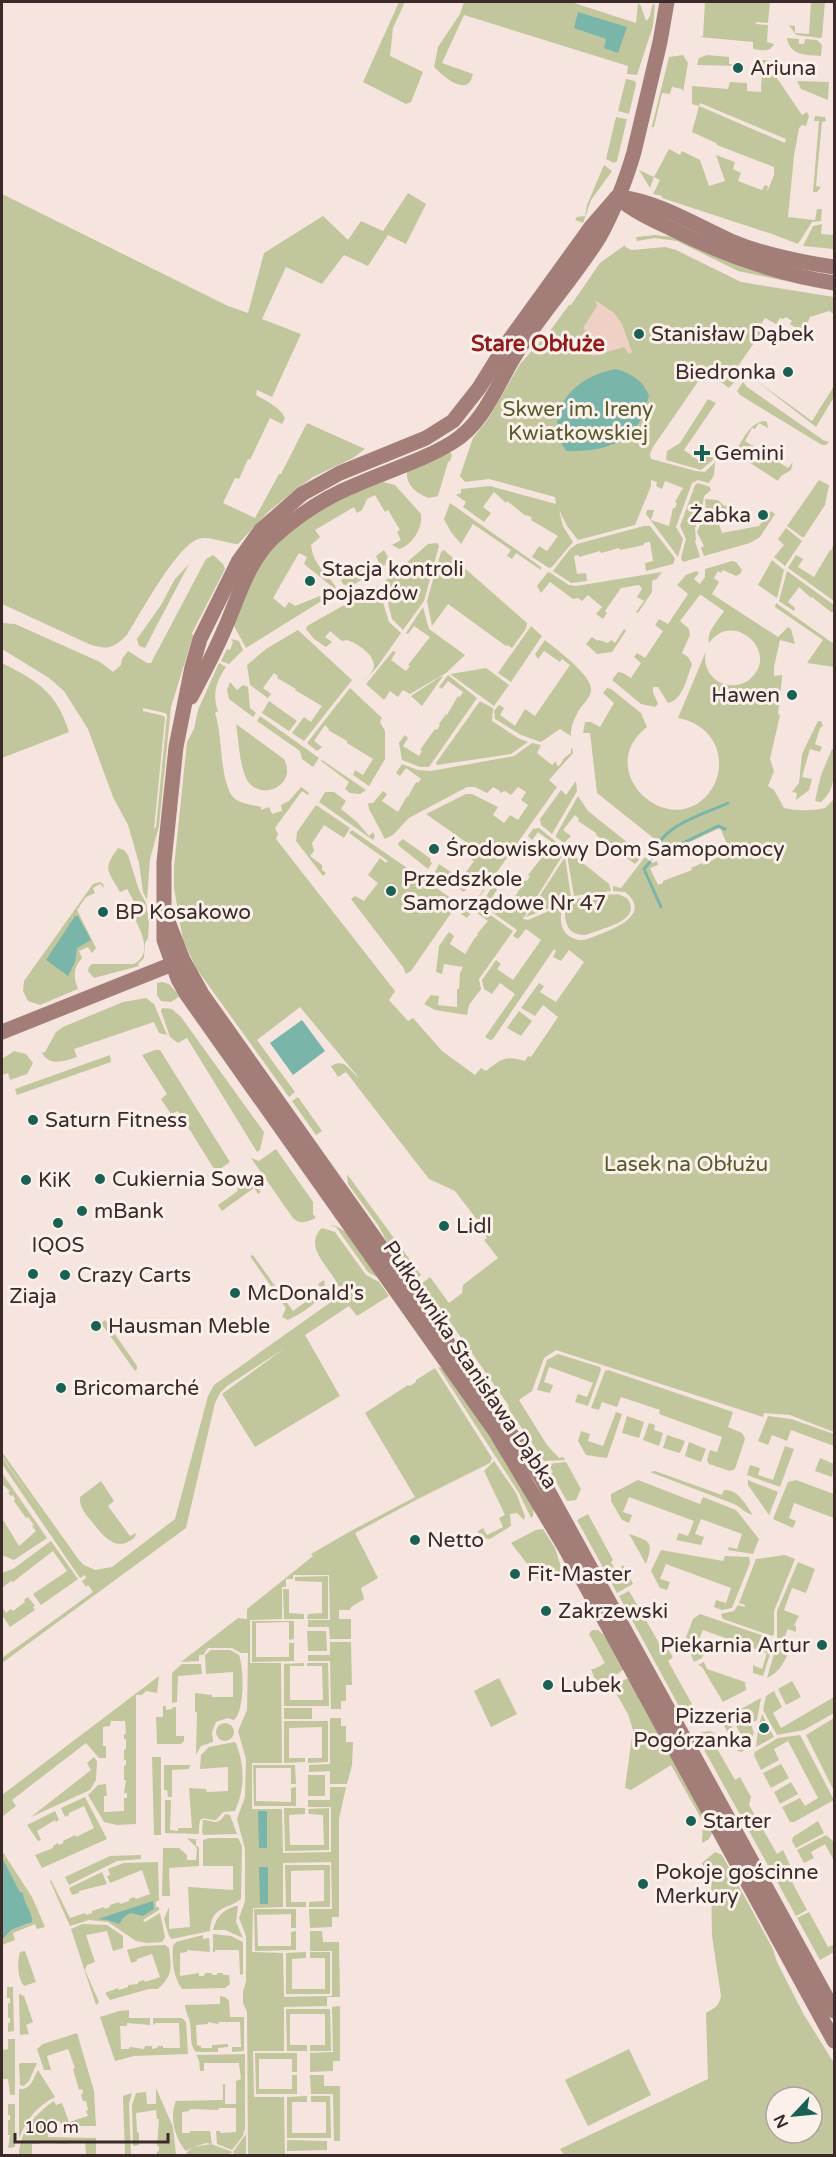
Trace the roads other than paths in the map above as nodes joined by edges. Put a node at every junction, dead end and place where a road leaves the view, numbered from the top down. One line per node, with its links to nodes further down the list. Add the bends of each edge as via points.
1 (667, 2): 2 (main road, Pułkownika Stanisława Dąbka, via 634,152)
2 (617, 197): 3 (main road, via 647,203 734,242 781,257); 4 (main road, via 635,211 737,258); 5 (main road, Pułkownika Stanisława Dąbka, via 591,227 453,421 426,438); 6 (main road, Pułkownika Stanisława Dąbka, via 600,235 516,353 483,413 454,441)
3 (834, 267)
4 (834, 283)
5 (383, 456): 6 (main road); 7 (main road, Pułkownika Stanisława Dąbka, via 302,494 261,530)
6 (392, 471): 7 (main road, Pułkownika Stanisława Dąbka, via 315,507)
7 (244, 565): 8 (main road, Pułkownika Stanisława Dąbka, via 212,658 183,710 176,747 163,891)
8 (178, 962): 9 (main road); 11 (main road, Pułkownika Stanisława Dąbka, via 187,994 495,1431)
9 (8, 1030): 10 (main road)
10 (2, 1040)
11 (677, 1740): 12 (main road, Pułkownika Stanisława Dąbka); 13 (main road, Pułkownika Stanisława Dąbka)
12 (834, 2011)
13 (834, 2041)

